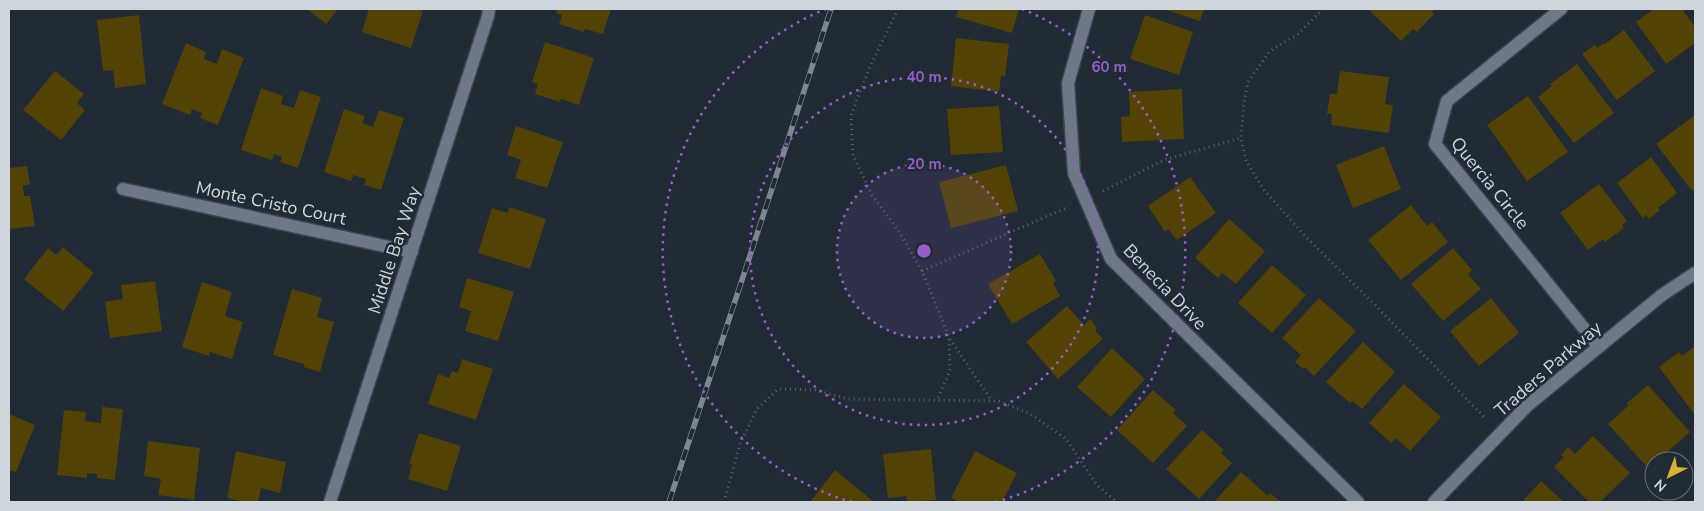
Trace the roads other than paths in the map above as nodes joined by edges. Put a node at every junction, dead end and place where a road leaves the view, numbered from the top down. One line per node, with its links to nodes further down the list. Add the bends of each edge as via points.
1 (489, 9): 5 (street, Middle Bay Way)
2 (1089, 9): 9 (street, Benecia Drive, via 1068,83 1074,173 1111,259)
3 (1561, 9): 7 (street, Quercia Circle, via 1447,101 1435,144)
4 (124, 189): 5 (street, Monte Cristo Court)
5 (412, 252): 8 (street, Middle Bay Way)
6 (1695, 273): 7 (street, Traders Parkway, via 1662,295)
7 (1599, 347): 10 (street, Traders Parkway, via 1528,406)
8 (330, 502)
9 (1358, 502)
10 (1434, 502)

